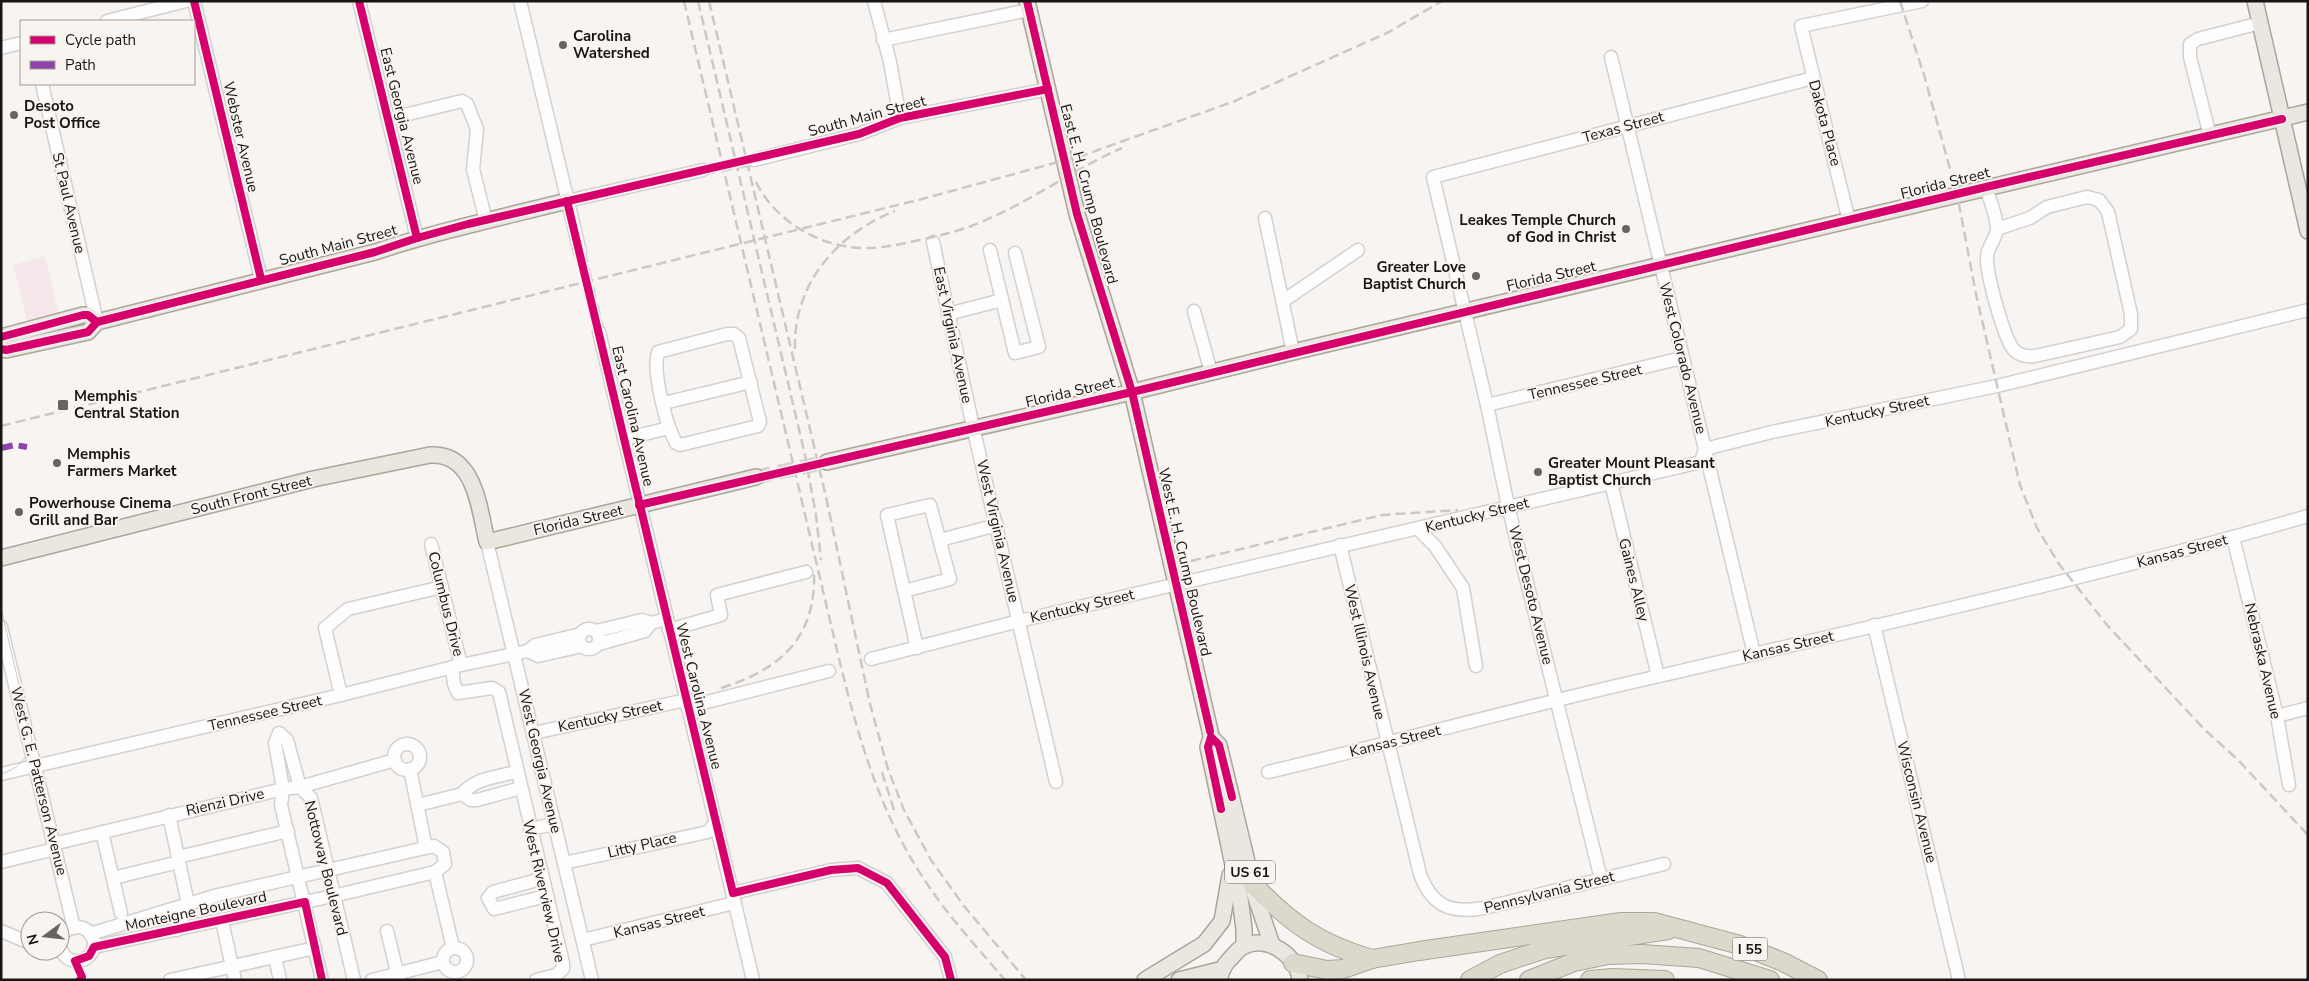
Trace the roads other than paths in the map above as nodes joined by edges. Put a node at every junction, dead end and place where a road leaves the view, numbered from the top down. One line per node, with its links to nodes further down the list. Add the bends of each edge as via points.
1 (186, 1): 9 (street)
2 (194, 1): 41 (street, Webster Avenue)
3 (359, 1): 20 (street, East Georgia Avenue)
4 (520, 1): 28 (street)
5 (874, 1): 11 (street)
6 (1922, 1): 15 (street, Dakota Place, via 1801,26)
7 (2254, 1): 10 (main road)
8 (1028, 6): 11 (street); 17 (main road, East E. H. Crump Boulevard / US 61)
9 (111, 20)
10 (2260, 23): 21 (main road); 23 (street, via 2198,39 2189,47)
11 (883, 40): 19 (street)
12 (20, 43): 13 (street)
13 (1, 48)
14 (1611, 58): 22 (street, West Colorado Avenue)
15 (1813, 78): 22 (street, Texas Street); 30 (street, Dakota Place)
16 (42, 85): 48 (street, St Paul Avenue)
17 (1048, 89): 19 (street, South Main Street); 56 (main road, East E. H. Crump Boulevard / US 61, via 1077,214)
18 (2308, 112): 21 (main road, Florida Street)
19 (900, 118): 24 (street, South Main Street, via 859,134)
20 (388, 119): 31 (street, via 462,101 467,104 476,129 474,171); 34 (street, East Georgia Avenue)
21 (2282, 119): 23 (main road, Florida Street); 33 (main road)
22 (1628, 125): 26 (street, Texas Street); 40 (street, West Colorado Avenue)
23 (2210, 136): 27 (main road, Florida Street)
24 (754, 160)
25 (703, 170): 28 (street, South Main Street)
26 (1433, 177): 46 (street, West Desoto Avenue)
27 (1986, 187): 30 (main road, Florida Street); 32 (street)
28 (568, 201): 31 (main road, South Main Street); 38 (street)
29 (1265, 218): 43 (street)
30 (1849, 220): 40 (main road, Florida Street)
31 (486, 221): 34 (main road, South Main Street)
32 (1997, 229): 32 (street, via 1988,248 1987,259 2005,336 2015,352 2025,357 2035,356 2120,337 2131,329 2131,314 2108,212 2099,200 2087,198 2047,207 2030,218)
33 (2308, 231)
34 (417, 238): 41 (main road, South Main Street, via 375,252)
35 (933, 242): 47 (street, East Virginia Avenue)
36 (990, 250): 42 (street)
37 (1358, 250): 43 (street)
38 (580, 252)
39 (1015, 253): 42 (street, via 1039,347 1015,353)
40 (1661, 265): 46 (main road, Florida Street); 53 (street, West Colorado Avenue)
41 (261, 279): 48 (main road, South Main Street)
42 (1002, 300): 47 (street)
43 (1283, 301): 52 (street)
44 (1194, 310): 54 (street)
45 (2308, 310): 62 (street, Kentucky Street, via 1997,386)
46 (1464, 311): 52 (main road, Florida Street); 58 (street, West Desoto Avenue)
47 (948, 314): 59 (street, East Virginia Avenue)
48 (97, 322): 50 (main road, South Main Street, via 83,315); 51 (main road, South Main Street, via 87,332)
49 (599, 332): 61 (street, East Carolina Avenue)
50 (1, 337)
51 (1, 349)
52 (1293, 352): 54 (main road, Florida Street)
53 (1682, 358): 58 (street, Tennessee Street); 62 (street, West Colorado Avenue)
54 (1211, 372): 56 (main road, Florida Street)
55 (751, 382): 57 (street); 57 (street, via 739,338 728,334 658,352 656,359); 60 (street, via 760,418 758,426 680,444 676,443)
56 (1132, 392): 59 (main road, Florida Street); 78 (main road, West E. H. Crump Boulevard / US 61)
57 (664, 403): 60 (street)
58 (1487, 405): 67 (street, West Desoto Avenue)
59 (973, 427): 63 (main road, Florida Street); 69 (street, West Virginia Avenue)
60 (669, 428): 61 (street)
61 (624, 439): 66 (street, East Carolina Avenue)
62 (1705, 449): 65 (street, Kentucky Street, via 1701,462); 91 (street, West Colorado Avenue)
63 (828, 462)
64 (756, 478): 66 (main road, Florida Street)
65 (1611, 483): 67 (street, Kentucky Street); 96 (street, Gaines Alley)
66 (639, 506): 73 (main road, Florida Street); 83 (street, West Carolina Avenue)
67 (1508, 506): 70 (street, Kentucky Street); 98 (street, West Desoto Avenue)
68 (2308, 516): 71 (street, Kansas Street)
69 (996, 526): 72 (street); 81 (street, West Virginia Avenue)
70 (1418, 529): 75 (street, Kentucky Street); 94 (street, via 1435,546 1463,588)
71 (2233, 537): 84 (street, Kansas Street); 102 (street, Nebraska Avenue)
72 (940, 540): 80 (street, via 950,579); 80 (street, via 932,507 928,504 887,515)
73 (487, 542): 76 (main road, South Front Street, via 468,474 454,460 443,455 430,455 313,479); 90 (street, West Georgia Avenue)
74 (431, 544): 79 (street, Columbus Drive)
75 (1340, 545): 78 (street, Kentucky Street); 106 (street, West Illinois Avenue)
76 (1, 558)
77 (806, 572): 83 (street, via 717,595 721,616)
78 (1176, 584): 81 (street, Kentucky Street); 105 (main road, West E. H. Crump Boulevard / US 61)
79 (442, 587): 93 (street, Columbus Drive); 97 (street, via 348,609 325,628)
80 (904, 591): 89 (street)
81 (1019, 621): 89 (street, Kentucky Street); 113 (street, West Virginia Avenue)
82 (651, 623): 83 (street); 86 (street, via 642,620); 88 (street, via 645,631)
83 (668, 624): 99 (street, West Carolina Avenue)
84 (1874, 625): 91 (street, Kansas Street); 186 (street, Wisconsin Avenue)
85 (2, 631): 108 (street, West G. E. Patterson Avenue)
86 (596, 631): 87 (street, via 589,629); 88 (street, via 600,637)
87 (581, 640): 88 (street, via 590,650); 90 (street, Tennessee Street, via 538,656 528,651)
88 (599, 644)
89 (917, 648): 92 (street, Kentucky Street)
90 (515, 654): 93 (street, Tennessee Street); 104 (street, West Georgia Avenue)
91 (1754, 654): 96 (street, Kansas Street)
92 (871, 659)
93 (456, 666): 97 (street, Tennessee Street); 112 (street, Columbus Drive, via 454,684 458,693 492,688 499,692)
94 (1476, 666)
95 (830, 671): 99 (street, Kentucky Street)
96 (1658, 676): 98 (street, Kansas Street)
97 (342, 695): 101 (street, Tennessee Street)
98 (1557, 700): 106 (street, Kansas Street); 136 (street, West Desoto Avenue)
99 (686, 703): 104 (street, Kentucky Street); 119 (street, West Carolina Avenue)
100 (2308, 708): 102 (street)
101 (275, 710): 103 (street, Nottoway Boulevard); 108 (street, Tennessee Street)
102 (2277, 716): 114 (street, Nebraska Avenue)
103 (280, 733): 115 (street, Nottoway Boulevard, via 287,740); 116 (street, Nottoway Boulevard, via 275,743)
104 (534, 733): 120 (street, West Georgia Avenue)
105 (1211, 738): 127 (main road, West E. H. Crump Boulevard / US 61, via 1208,747); 137 (main road, West E. H. Crump Boulevard / US 61, via 1219,745)
106 (1387, 744): 110 (street, Kansas Street); 141 (street, West Illinois Avenue, via 1420,874)
107 (395, 760): 109 (street, via 399,767); 109 (street, via 401,746 414,746 420,757 417,765); 115 (street, Rienzi Drive)
108 (35, 766): 111 (street, Tennessee Street); 124 (street, West G. E. Patterson Avenue)
109 (410, 769): 117 (street)
110 (1268, 772)
111 (1, 774)
112 (519, 782): 117 (street, via 477,800 462,794); 121 (street, West Riverview Drive)
113 (1056, 782)
114 (2289, 785)
115 (300, 788): 116 (street, Rienzi Drive); 131 (street, Nottoway Boulevard, via 311,798)
116 (283, 789): 118 (street, Rienzi Drive); 122 (street, Nottoway Boulevard, via 281,805)
117 (418, 805): 125 (street)
118 (168, 815): 123 (street, Rienzi Drive); 126 (street)
119 (716, 822): 129 (street, Litty Place, via 708,832); 140 (street, West Carolina Avenue)
120 (555, 824): 121 (street); 129 (street, West Georgia Avenue)
121 (530, 829): 135 (street, West Riverview Drive)
122 (288, 831): 126 (street); 133 (street, Nottoway Boulevard)
123 (102, 832): 124 (street, Rienzi Drive); 134 (street)
124 (54, 846): 128 (street, Rienzi Drive); 146 (street, West G. E. Patterson Avenue)
125 (426, 848): 131 (street, Monteigne Boulevard); 132 (street, via 434,846 443,852 445,864)
126 (178, 859): 134 (street); 143 (street)
127 (1231, 861): 156 (main road, West E. H. Crump Boulevard / US 61, via 1240,898); 177 (main road, via 1222,922 1204,944)
128 (1, 862)
129 (564, 862): 154 (street, West Georgia Avenue)
130 (1664, 864): 136 (street, Pennsylvania Street)
131 (327, 871): 133 (street, Monteigne Boulevard); 138 (street, Nottoway Boulevard)
132 (435, 872): 138 (street, Monteigne Boulevard); 159 (street)
133 (299, 876): 142 (street, Nottoway Boulevard); 143 (street, Monteigne Boulevard)
134 (113, 878): 144 (street)
135 (542, 879): 139 (street, West Riverview Drive); 139 (street, via 493,892 488,898 494,908)
136 (1601, 879): 141 (street, Pennsylvania Street, via 1471,910 1451,909)
137 (1252, 883): 155 (main road, West E. H. Crump Boulevard / US 61); 162 (highway, via 1280,912 1301,927 1344,950)
138 (333, 896): 142 (street, Monteigne Boulevard); 171 (street, Nottoway Boulevard)
139 (546, 896): 173 (street, West Riverview Drive, via 562,969 556,975)
140 (734, 898): 154 (street, Kansas Street); 175 (street, West Carolina Avenue); 176 (street, Kansas Street, via 831,870 858,868 887,883 945,957)
141 (1436, 900)
142 (304, 902): 145 (street, Monteigne Boulevard); 158 (street, Nottoway Boulevard)
143 (188, 904): 150 (street, Monteigne Boulevard); 152 (street, Monteigne Boulevard)
144 (121, 913)
145 (222, 921): 150 (street, Monteigne Boulevard); 165 (street)
146 (74, 928): 149 (street); 152 (street, via 84,929)
147 (1678, 929): 162 (highway, via 1654,922 1621,922); 180 (highway, I 55, via 1545,949 1500,964); 185 (highway, I 55, via 1740,946 1783,962)
148 (1, 930): 153 (street)
149 (70, 930)
150 (177, 930): 157 (street, Monteigne Boulevard)
151 (387, 931): 167 (street)
152 (90, 934): 157 (street)
153 (20, 938)
154 (583, 940): 174 (street, West Georgia Avenue)
155 (1272, 945): 156 (main road); 164 (main road)
156 (1244, 946): 166 (main road, via 1226,964)
157 (94, 947): 160 (street, via 89,956 75,961)
158 (315, 948): 161 (street); 170 (street, Nottoway Boulevard)
159 (453, 948): 163 (street, via 445,953); 163 (street, via 464,952 467,959 465,967 455,972)
160 (70, 958)
161 (275, 958): 165 (street); 169 (street)
162 (1372, 959): 164 (highway, via 1327,970)
163 (444, 962): 167 (street)
164 (1294, 963): 179 (main road)
165 (234, 973): 168 (street)
166 (1222, 975): 178 (main road)
167 (398, 977): 172 (street)
168 (170, 980)
169 (280, 980)
170 (322, 980)
171 (354, 980)
172 (372, 980)
173 (536, 980)
174 (592, 980)
175 (753, 980)
176 (951, 980)
177 (1145, 980)
178 (1179, 980)
179 (1300, 980)
180 (1470, 980)
181 (1529, 980): 184 (highway, I 55, via 1574,962 1608,955 1642,954 1699,958)
182 (1590, 980): 183 (highway)
183 (1665, 980)
184 (1770, 980)
185 (1818, 980)
186 (1959, 980)

